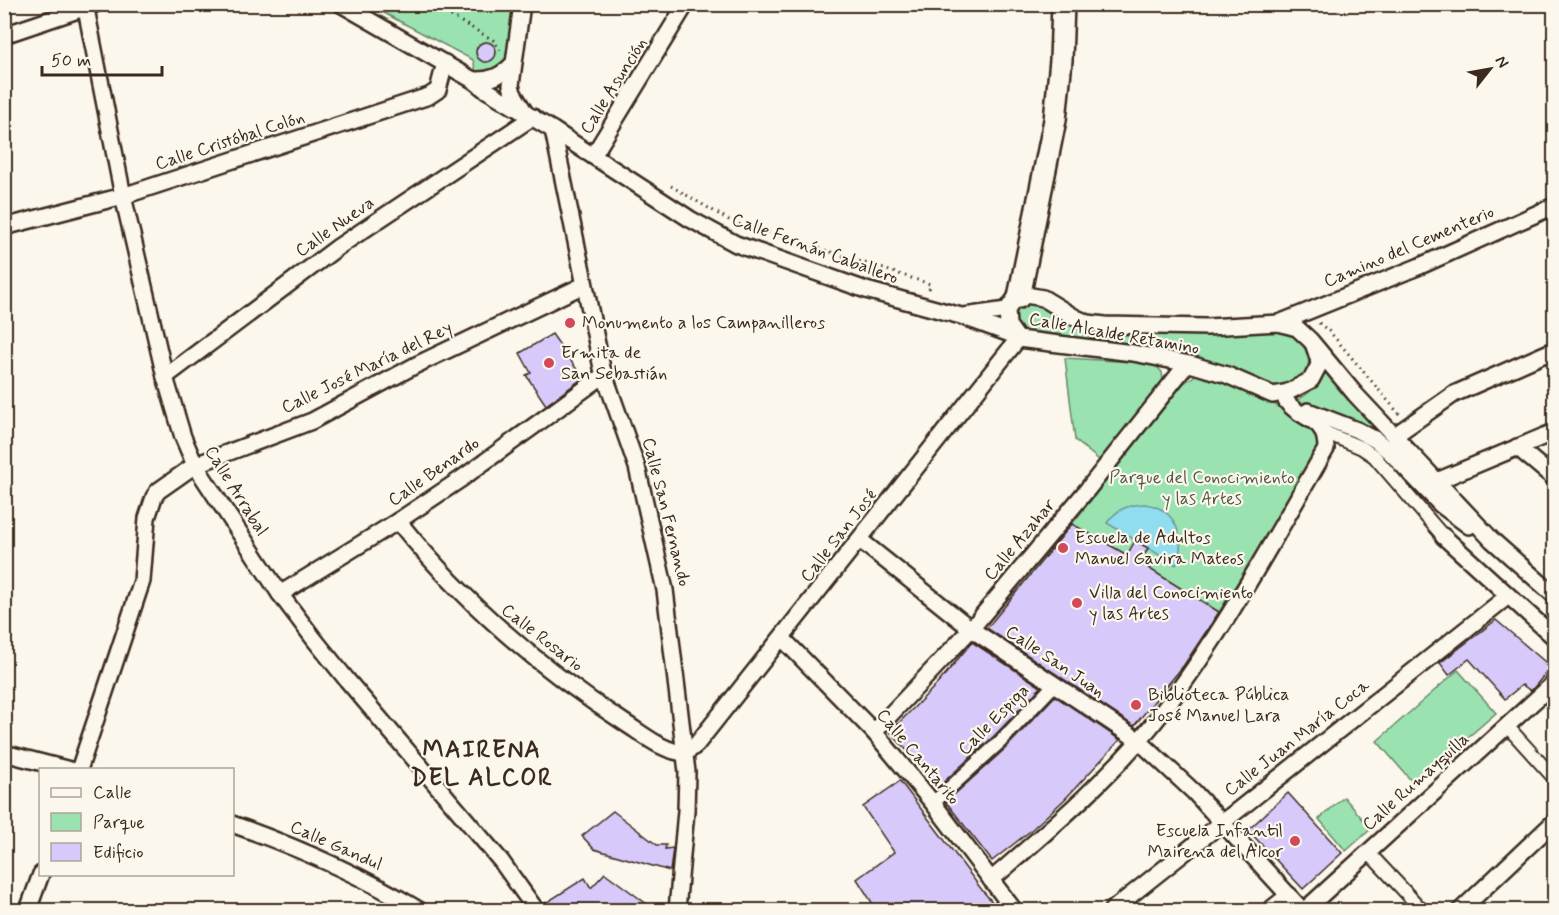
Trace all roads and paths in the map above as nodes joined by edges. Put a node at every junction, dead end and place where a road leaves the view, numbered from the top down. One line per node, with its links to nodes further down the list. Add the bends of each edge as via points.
1 (341, 4): 8 (street, Calle Fernán Caballero)
2 (430, 4): 9 (path, via 493,40 500,52 497,66)
3 (522, 4): 9 (street)
4 (686, 4): 13 (street, Calle Asunción)
5 (1063, 4): 18 (main road, via 1055,120)
6 (88, 6): 7 (street); 14 (street, Calle Arrabal)
7 (4, 35)
8 (445, 63): 10 (street, Calle Fernán Caballero); 14 (street, Calle Cristóbal Colón, via 438,90 429,96)
9 (510, 67): 10 (street, via 491,80); 11 (street, via 513,93)
10 (473, 80): 11 (street, Calle Fernán Caballero)
11 (529, 115): 12 (street, Calle Fernán Caballero); 27 (street, Calle Nueva, via 338,247)
12 (554, 130): 13 (street, Calle Fernán Caballero); 17 (street, Calle San Fernando)
13 (593, 156): 20 (street, Calle Fernán Caballero, via 736,244 866,290)
14 (123, 196): 16 (street, Calle Cristóbal Colón); 27 (street, Calle Arrabal)
15 (1554, 207): 19 (street, Camino del Cementerio)
16 (4, 227)
17 (584, 285): 26 (street, Calle San Fernando); 34 (street, Calle José María del Rey, via 416,365 312,421)
18 (1013, 304): 20 (street); 21 (street, Calle Alcalde Retamino, via 1026,295 1043,298 1076,318 1105,325 1207,327); 22 (street, Calle Alcalde Retamino, via 1008,325)
19 (1323, 305): 21 (street, Camino del Cementerio); 23 (street, via 1315,319)
20 (961, 316): 22 (street, Calle Fernán Caballero)
21 (1279, 323): 23 (street, Calle Alcalde Retamino, via 1297,328)
22 (1016, 337): 25 (street, Calle Alcalde Retamino); 39 (street, Calle San José)
23 (1312, 343): 28 (street, via 1319,365 1311,380); 31 (street, Calle Alcalde Retamino)
24 (1554, 350): 31 (street, via 1454,394)
25 (1187, 364): 28 (street, Calle Alcalde Retamino, via 1227,375); 44 (street, Calle Azahar)
26 (604, 375): 37 (street, Calle Benardo); 53 (street, Calle San Fernando, via 637,467 665,590)
27 (165, 377): 34 (street, Calle Arrabal)
28 (1279, 398): 29 (street); 33 (street, Calle Alcalde Retamino, via 1357,430)
29 (1324, 432): 38 (street, via 1374,456); 51 (street, via 1326,449 1238,601 1182,685)
30 (1554, 432): 32 (street)
31 (1394, 436): 36 (street, Calle Alcalde Retamino)
32 (1517, 447): 35 (street); 36 (street)
33 (1390, 452): 36 (street, via 1404,457 1429,481); 40 (street, Calle Alcalde Retamino, via 1448,511)
34 (195, 465): 41 (street, Calle Arrabal); 55 (street, Calle José María del Rey, via 158,491 149,508 142,581)
35 (1554, 478)
36 (1437, 481): 40 (street, Calle Alcalde Retamino)
37 (398, 521): 41 (street, Calle Benardo); 53 (street, Calle Rosario, via 454,587 550,670 656,743)
38 (1443, 536): 43 (street)
39 (860, 540): 44 (street, Calle San Juan); 45 (street, Calle San José)
40 (1492, 540): 42 (street, Calle Alcalde Retamino)
41 (280, 594): 67 (street, Calle Arrabal, via 347,680 501,861)
42 (1554, 595)
43 (1508, 596): 46 (street); 58 (street, Calle Juan María Coca)
44 (971, 629): 48 (street, Calle San Juan); 50 (street, Calle Azahar)
45 (782, 638): 50 (street, Calle Cantarito); 53 (street, Calle San José)
46 (1554, 638)
47 (1554, 683): 49 (street, Calle Rumayquilla)
48 (1054, 685): 51 (street, Calle San Juan); 57 (street, Calle Espiga, via 1000,742)
49 (1507, 726): 56 (street); 61 (street, Calle Rumayquilla)
50 (874, 732): 57 (street, Calle Cantarito)
51 (1138, 740): 58 (street, Calle San Juan); 63 (street)
52 (4, 753): 54 (street)
53 (686, 753): 68 (street, Calle San Fernando, via 686,811)
54 (62, 768)
55 (80, 768)
56 (1554, 778)
57 (933, 803): 63 (street, Calle Cantarito)
58 (1222, 822): 64 (street, Calle San Juan); 70 (street, Calle Juan María Coca)
59 (1554, 822): 74 (street)
60 (234, 825): 66 (street, Calle Gandul, via 360,878)
61 (1368, 852): 72 (street, Calle Rumayquilla); 73 (street)
62 (40, 876): 65 (street)
63 (992, 880): 69 (street, Calle Cantarito)
64 (1289, 895): 71 (street); 72 (street, Calle San Juan)
65 (28, 910)
66 (419, 910)
67 (536, 910)
68 (677, 910)
69 (1014, 910)
70 (1112, 910)
71 (1270, 910)
72 (1304, 910)
73 (1422, 910)
74 (1461, 910)

